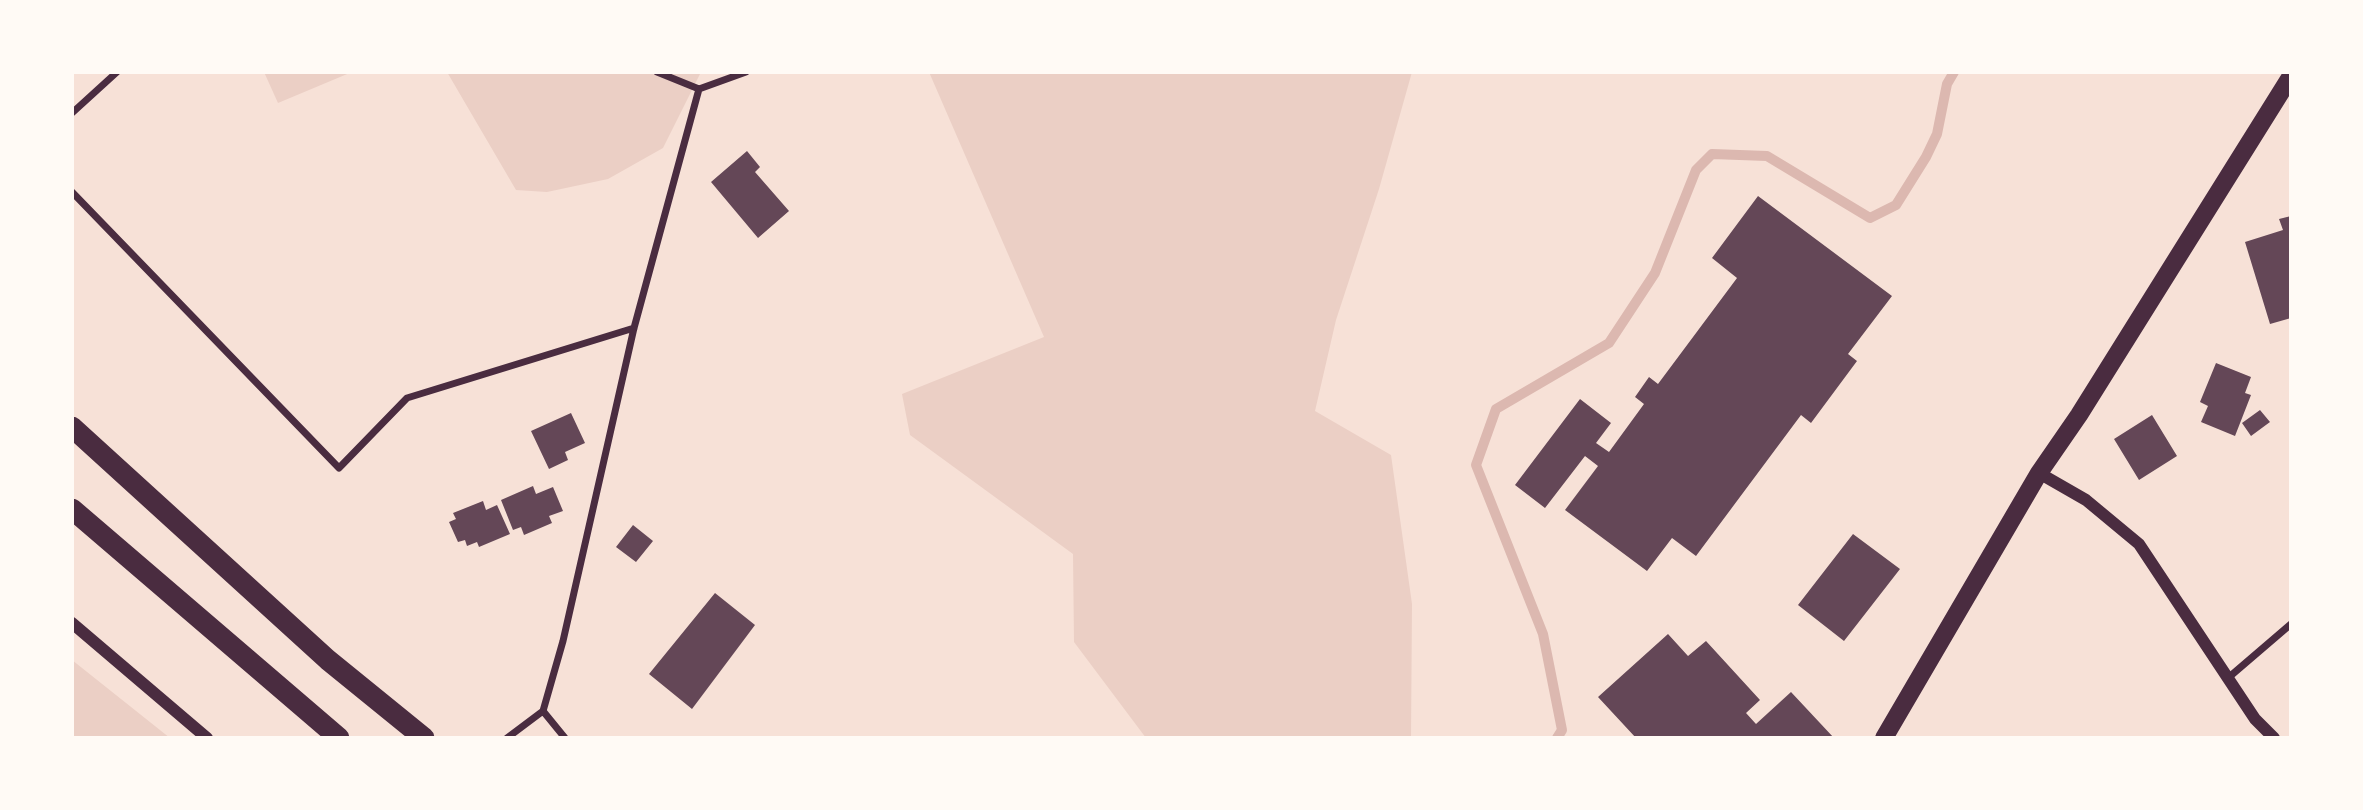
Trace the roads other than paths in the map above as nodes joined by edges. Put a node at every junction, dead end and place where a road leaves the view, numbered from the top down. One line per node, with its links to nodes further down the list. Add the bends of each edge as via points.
1 (117, 72): 6 (street)
2 (657, 72): 5 (street)
3 (746, 72): 5 (street)
4 (2291, 76): 10 (main road, via 2080,415)
5 (699, 89): 8 (street)
6 (72, 114)
7 (72, 192): 8 (street, via 339,468 407,398)
8 (634, 327): 15 (street)
9 (72, 427): 18 (highway, via 328,660)
10 (2039, 473): 14 (street, via 2086,500 2139,544); 21 (main road)
11 (72, 509): 17 (highway)
12 (72, 624): 16 (street)
13 (2291, 624): 14 (street)
14 (2228, 678): 22 (street, via 2255,719)
15 (543, 712): 19 (street); 20 (street)
16 (207, 738)
17 (339, 738)
18 (424, 738)
19 (507, 738)
20 (565, 738)
21 (1884, 738)
22 (2274, 738)

